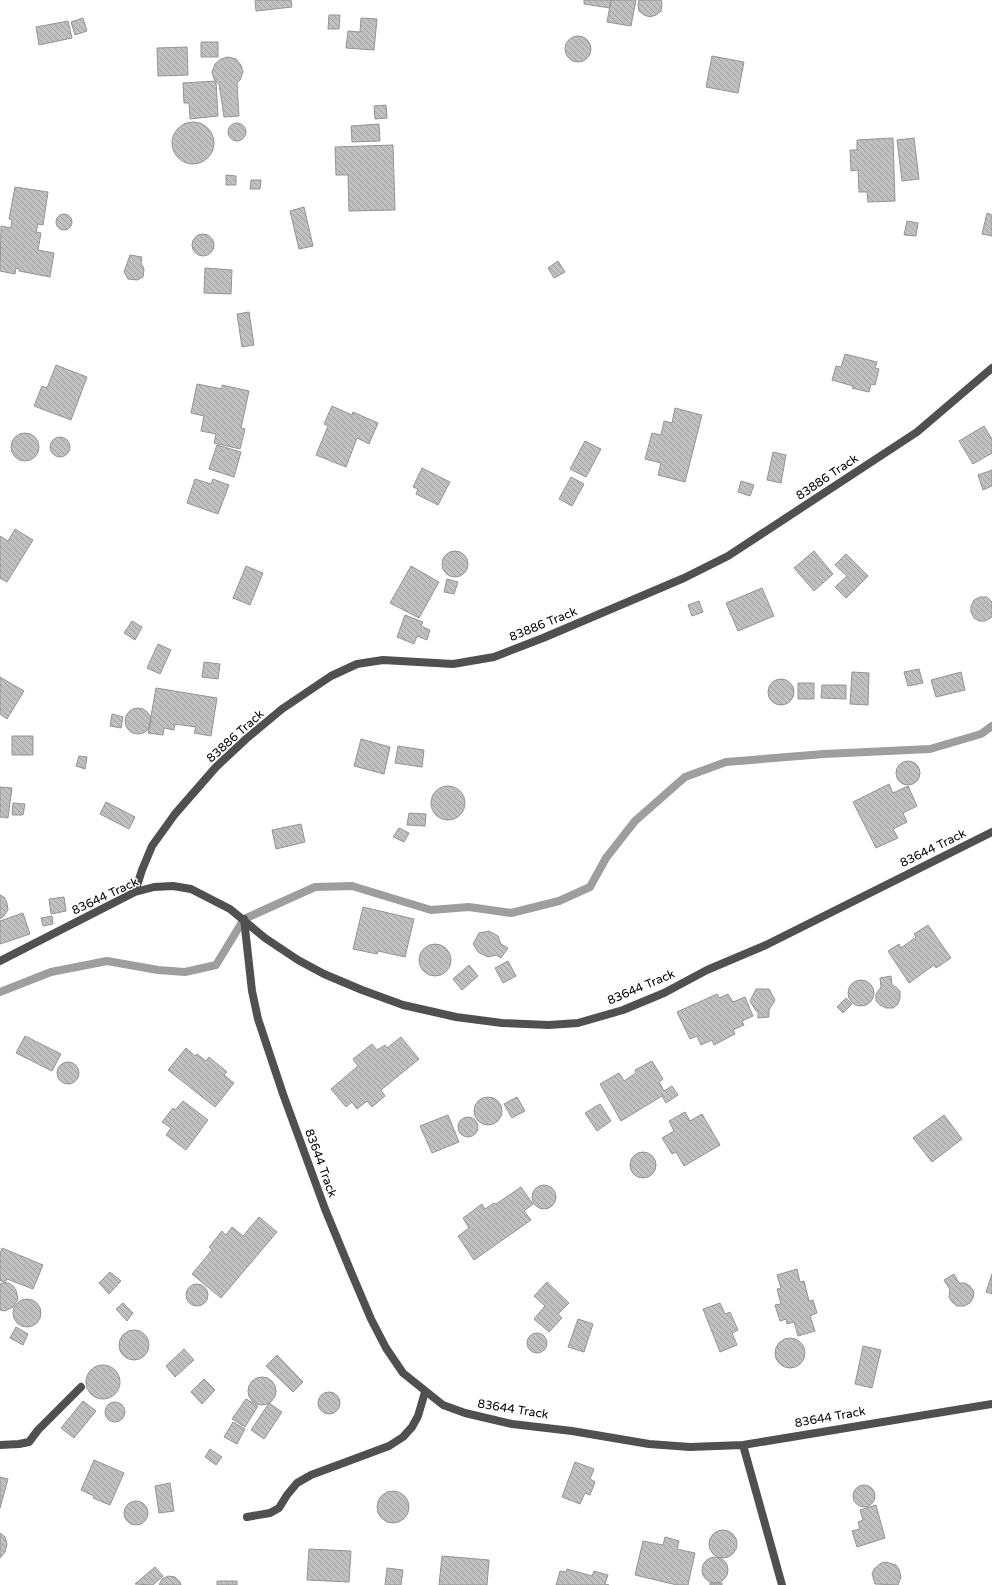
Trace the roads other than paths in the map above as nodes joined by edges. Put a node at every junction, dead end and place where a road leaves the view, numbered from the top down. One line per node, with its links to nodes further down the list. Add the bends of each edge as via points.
1 (992, 368): 3 (street, 83886 Track, via 917,432 728,556 684,578 494,657 453,664 383,660 357,664 331,676 282,709 216,767 174,814 152,846)
2 (992, 832): 4 (street, 83644 Track, via 664,993 623,1010 578,1023 502,1023 456,1017 403,1005 324,974 298,960 265,938)
3 (135, 892): 4 (street, 83644 Track, via 154,887 173,886 191,889); 5 (street, 83644 Track)
4 (244, 919): 7 (street, 83644 Track, via 252,991 258,1019 325,1209 371,1319 386,1348 403,1373)
5 (0, 961)
6 (81, 1387): 9 (street, via 29,1442)
7 (425, 1392): 10 (street, 83644 Track, via 443,1405 465,1414 512,1424 670,1446); 11 (street, via 418,1416 403,1437 389,1446 311,1474 297,1483 279,1508 270,1513)
8 (992, 1404): 10 (street, 83644 Track)
9 (0, 1445)
10 (743, 1445): 12 (street)
11 (247, 1517)
12 (782, 1585)

